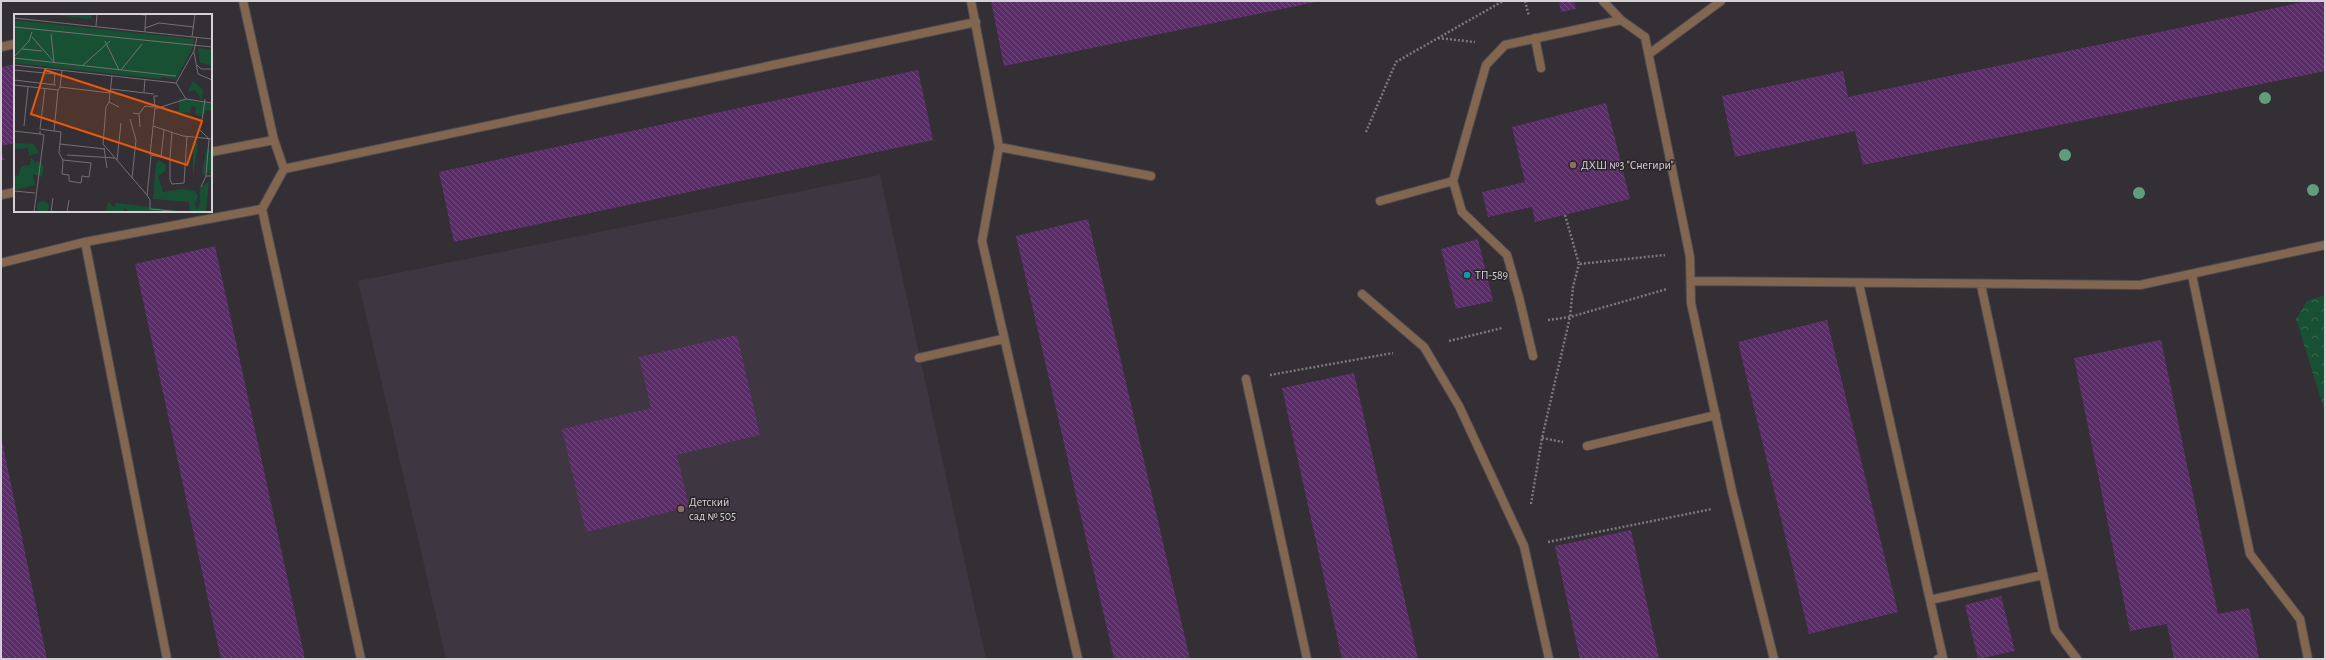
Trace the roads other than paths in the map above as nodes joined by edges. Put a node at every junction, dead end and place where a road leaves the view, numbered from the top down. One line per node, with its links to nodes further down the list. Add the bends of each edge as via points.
1 (243, 1): 12 (lane)
2 (971, 1): 6 (lane)
3 (1603, 1): 5 (lane)
4 (1721, 1): 10 (lane)
5 (1622, 20): 7 (lane); 10 (lane, via 1646,37)
6 (976, 22): 13 (lane); 15 (lane)
7 (1535, 38): 11 (lane); 17 (lane, via 1505,45 1486,65)
8 (14, 44): 9 (lane)
9 (1, 47)
10 (1649, 54): 26 (lane, via 1690,257)
11 (1541, 68)
12 (274, 140): 14 (lane); 15 (lane)
13 (999, 147): 16 (lane); 30 (lane, via 982,241)
14 (212, 152)
15 (284, 169): 21 (lane)
16 (1151, 176)
17 (1453, 181): 20 (lane); 31 (lane, via 1462,212 1507,256)
18 (14, 192): 19 (lane)
19 (1, 195)
20 (1380, 201)
21 (262, 209): 22 (lane); 39 (lane)
22 (85, 242): 24 (lane); 38 (lane)
23 (2325, 245): 25 (lane)
24 (1, 263)
25 (2192, 275): 28 (lane, via 2140,285); 46 (lane, via 2250,554 2300,619)
26 (1691, 281): 27 (lane); 34 (lane, via 1691,303)
27 (1860, 284): 28 (lane); 37 (lane)
28 (1981, 285): 36 (lane)
29 (1362, 294): 42 (lane, via 1424,347 1459,406 1524,546)
30 (1003, 339): 32 (lane); 40 (lane)
31 (1533, 356)
32 (919, 358)
33 (1246, 379): 41 (lane)
34 (1716, 416): 35 (lane); 43 (lane)
35 (1587, 446)
36 (2043, 575): 37 (lane); 45 (lane, via 2055,630)
37 (1930, 600): 44 (lane, via 1943,658)
38 (167, 659)
39 (361, 659)
40 (1078, 659)
41 (1307, 659)
42 (1549, 659)
43 (1774, 659)
44 (1938, 659)
45 (2077, 659)
46 (2308, 659)

